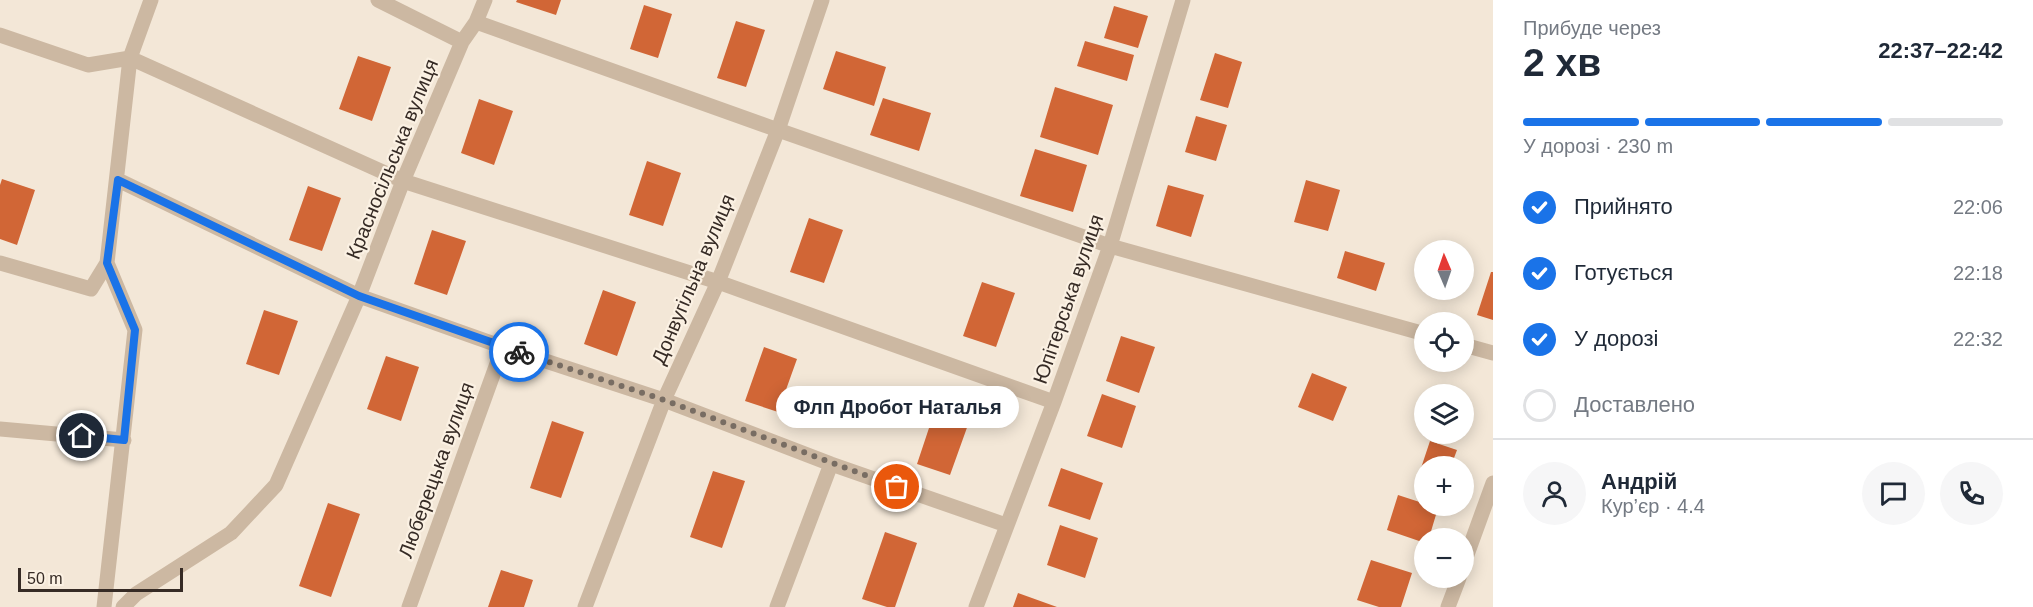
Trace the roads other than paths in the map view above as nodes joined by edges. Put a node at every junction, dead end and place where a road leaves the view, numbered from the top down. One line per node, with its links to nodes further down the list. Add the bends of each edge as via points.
1 (151, 0): 9 (street)
2 (378, 0): 8 (street)
3 (485, 0): 6 (street, Красносільська вулиця)
4 (822, 0): 10 (street, Донвугільна вулиця)
5 (1183, 0): 13 (street, Юпітерська вулиця)
6 (476, 22): 8 (street, Красносільська вулиця); 10 (street)
7 (0, 35): 9 (street, via 88,64)
8 (462, 42): 12 (street, Красносільська вулиця)
9 (130, 58): 11 (street); 12 (street)
10 (778, 130): 13 (street); 16 (street, Донвугільна вулиця)
11 (118, 180): 15 (street); 17 (street)
12 (403, 180): 16 (street); 17 (street, Красносільська вулиця)
13 (1110, 246): 18 (street); 23 (street, Юпітерська вулиця)
14 (0, 263): 15 (street, via 91,290)
15 (107, 263): 25 (street, via 135,330)
16 (718, 282): 22 (street, Донвугільна вулиця); 23 (street)
17 (359, 296): 19 (street); 32 (street, Красносільська вулиця, via 276,485 231,533 136,594)
18 (1414, 331)
19 (503, 347): 22 (street); 33 (street, Люберецька вулиця)
20 (1474, 348): 21 (street)
21 (1493, 353)
22 (664, 400): 26 (street); 34 (street, Донвугільна вулиця)
23 (1054, 402): 28 (street, Юпітерська вулиця)
24 (0, 429): 25 (street)
25 (124, 440): 31 (street)
26 (831, 464): 28 (street); 35 (street)
27 (1493, 483): 29 (street)
28 (1006, 525): 36 (street, Юпітерська вулиця)
29 (1474, 535)
30 (1455, 588): 37 (street)
31 (104, 607)
32 (123, 607)
33 (409, 607)
34 (585, 607)
35 (777, 607)
36 (976, 607)
37 (1448, 607)

